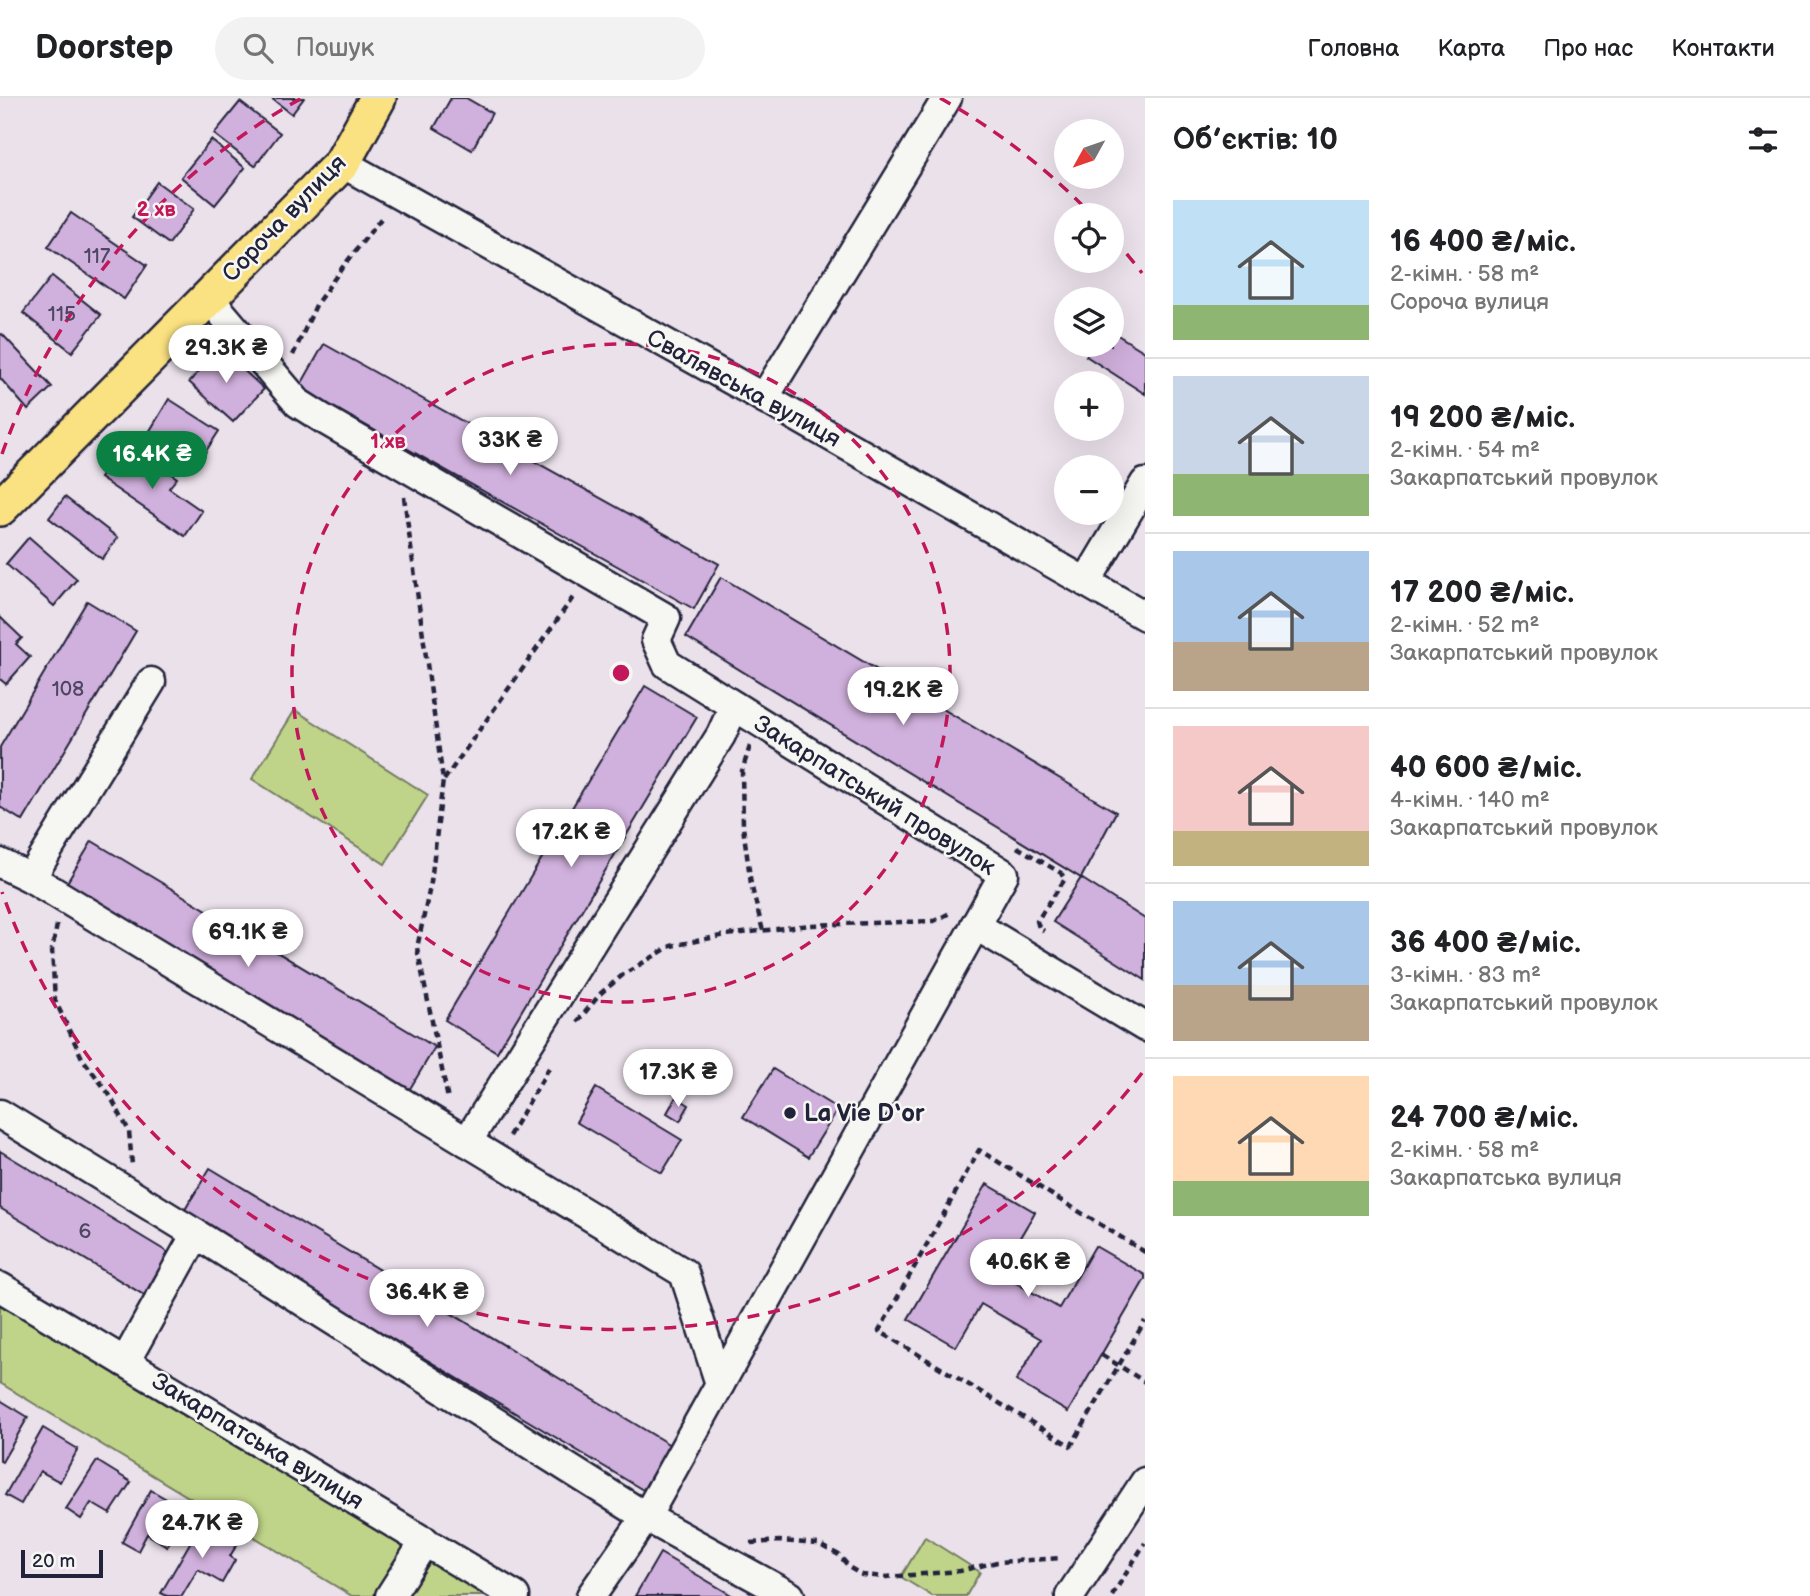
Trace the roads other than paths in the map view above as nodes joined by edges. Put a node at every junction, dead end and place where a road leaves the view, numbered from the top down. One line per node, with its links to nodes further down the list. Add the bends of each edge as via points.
1 (378, 98): 3 (main road, Сороча вулиця)
2 (947, 98): 5 (street)
3 (342, 163): 4 (main road, Сороча вулиця); 5 (street, Свалявська вулиця)
4 (208, 297): 7 (main road, Сороча вулиця); 11 (street, Закарпатський провулок, via 298,403 666,618 656,640 667,664)
5 (764, 398): 8 (street, Свалявська вулиця)
6 (1145, 483): 8 (street)
7 (0, 508)
8 (1086, 582): 9 (street, Свалявська вулиця)
9 (1145, 616)
10 (151, 682): 13 (street)
11 (734, 706): 14 (street, Закарпатський провулок, via 1004,874); 17 (street, Закарпатський провулок, via 713,746)
12 (0, 863): 13 (street)
13 (31, 878): 17 (street)
14 (975, 925): 15 (street); 21 (street, Закарпатський провулок)
15 (1145, 1027)
16 (0, 1114): 18 (street)
17 (461, 1138): 21 (street, via 684,1273)
18 (195, 1234): 20 (street); 23 (street)
19 (0, 1287): 20 (street, Закарпатська вулиця)
20 (125, 1362): 24 (street, Закарпатська вулиця)
21 (720, 1384): 23 (street, Закарпатський провулок)
22 (1145, 1482): 29 (street)
23 (646, 1517): 27 (street, Закарпатський провулок); 28 (street)
24 (425, 1541): 25 (street); 26 (street, Закарпатська вулиця)
25 (390, 1596)
26 (515, 1596)
27 (592, 1596)
28 (790, 1596)
29 (1070, 1596)

